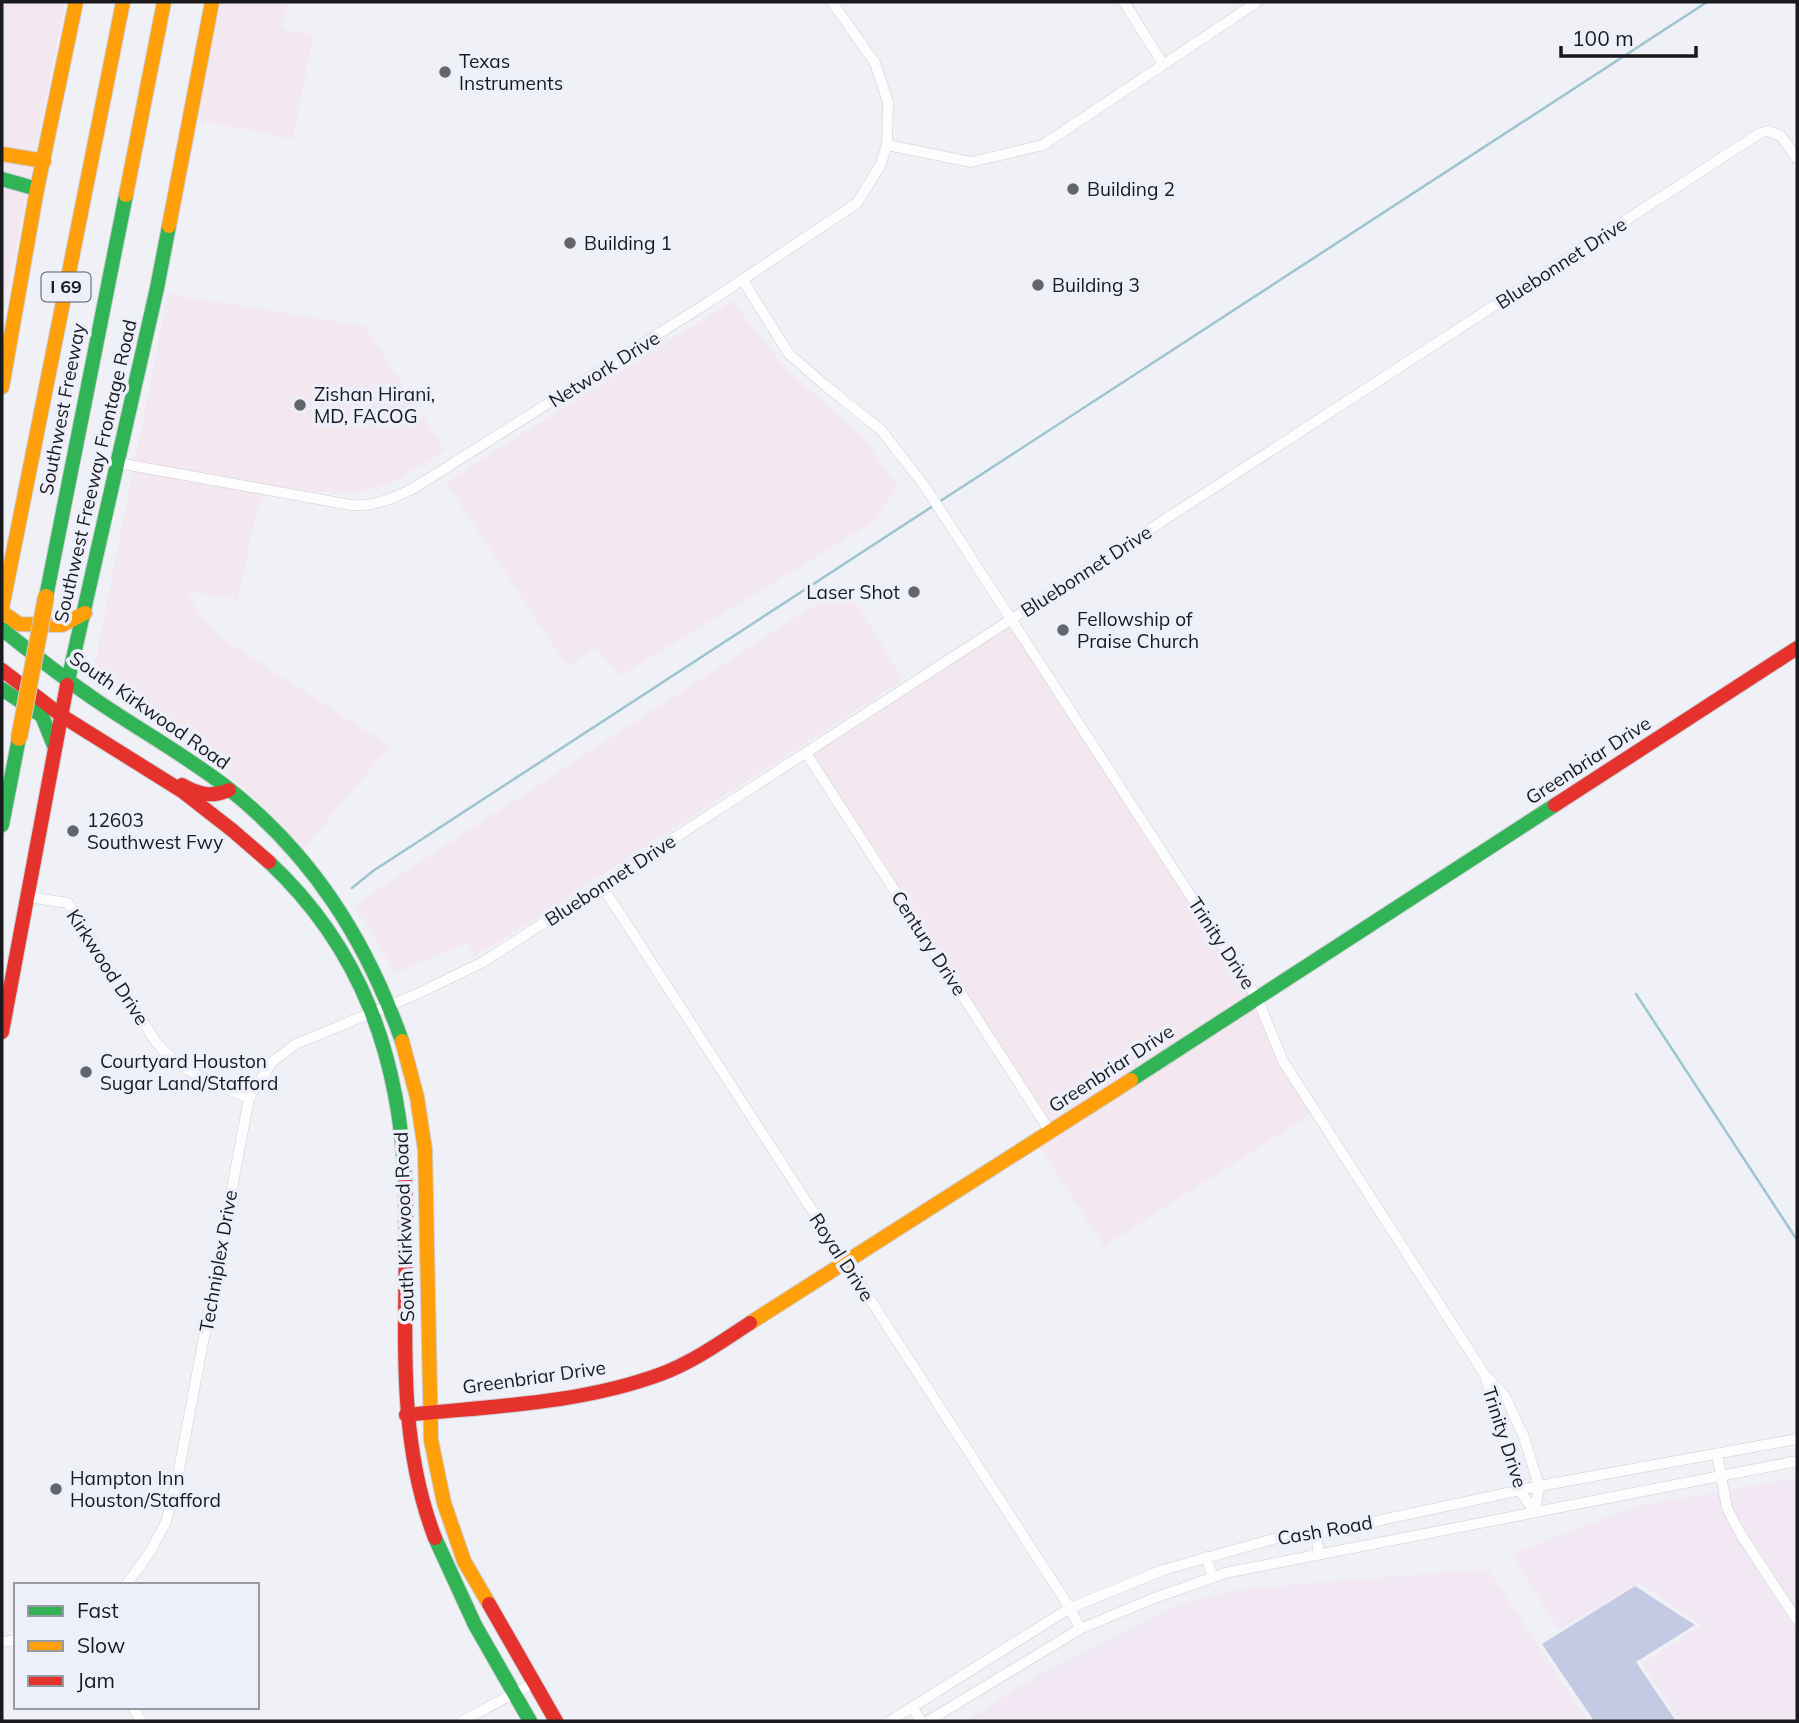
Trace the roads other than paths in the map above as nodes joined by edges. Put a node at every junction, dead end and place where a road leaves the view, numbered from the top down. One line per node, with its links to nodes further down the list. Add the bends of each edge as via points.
1 (76, 2): 12 (main road)
2 (123, 2): 18 (main road, Southwest Freeway / I 69)
3 (164, 2): 33 (main road, Southwest Freeway / I 69, bridge)
4 (212, 2): 17 (main road, Southwest Freeway Frontage Road)
5 (832, 2): 9 (street, Network Drive, via 875,63 888,102)
6 (1124, 2): 8 (street)
7 (1257, 2): 8 (street)
8 (1163, 64): 9 (street, via 1043,145 971,162)
9 (887, 145): 15 (street, Network Drive, via 858,203)
10 (2, 154): 12 (main road)
11 (1797, 159): 20 (street, Bluebonnet Drive, via 1775,132 1755,137)
12 (44, 161): 14 (main road)
13 (2, 180): 14 (main road)
14 (37, 188): 16 (main road)
15 (742, 279): 17 (street, Network Drive, via 390,500 356,506); 20 (street, Trinity Drive, via 789,354 881,430 926,488)
16 (2, 387)
17 (118, 463): 19 (main road, Southwest Freeway Frontage Road)
18 (2, 610): 19 (main road, via 19,624 57,625)
19 (85, 613): 24 (main road, Southwest Freeway Frontage Road)
20 (1012, 619): 28 (street, Bluebonnet Drive); 36 (street, Trinity Drive)
21 (2, 629): 24 (main road, South Kirkwood Road)
22 (1797, 648): 36 (main road, Greenbriar Drive)
23 (2, 670): 26 (main road, South Kirkwood Road)
24 (69, 681): 26 (main road, Southwest Freeway Frontage Road); 30 (main road, South Kirkwood Road)
25 (2, 689): 27 (main road, via 42,716)
26 (60, 715): 27 (main road, Southwest Freeway Frontage Road); 29 (main road, South Kirkwood Road)
27 (56, 749): 35 (main road, Southwest Freeway Frontage Road)
28 (806, 753): 34 (street, Bluebonnet Drive); 43 (street, Century Drive)
29 (162, 779): 30 (main road, via 173,779 205,795); 31 (main road, South Kirkwood Road)
30 (229, 790): 32 (main road, South Kirkwood Road)
31 (204, 809): 32 (main road, via 229,802 256,821); 38 (main road, South Kirkwood Road, via 299,892 336,941)
32 (266, 822): 37 (main road, South Kirkwood Road, via 337,902)
33 (2, 825)
34 (602, 886): 37 (street, Bluebonnet Drive, via 485,961); 46 (street, Royal Drive)
35 (27, 897): 39 (main road, Southwest Freeway Frontage Road); 40 (street, Kirkwood Drive, via 68,903 170,1058 184,1070)
36 (1257, 998): 43 (main road, Greenbriar Drive); 47 (street, Trinity Drive, via 1283,1061)
37 (391, 1005): 38 (street, Techniplex Drive); 41 (main road, South Kirkwood Road)
38 (371, 1013): 40 (street, Techniplex Drive, via 283,1053); 42 (main road, South Kirkwood Road)
39 (2, 1032)
40 (249, 1098): 63 (street, Techniplex Drive, via 166,1522)
41 (419, 1105): 42 (main road); 44 (main road, South Kirkwood Road)
42 (399, 1108): 45 (main road, South Kirkwood Road)
43 (1051, 1133): 46 (main road, Greenbriar Drive)
44 (427, 1209): 45 (main road); 48 (main road, South Kirkwood Road)
45 (404, 1211): 49 (main road, South Kirkwood Road)
46 (846, 1264): 48 (main road, Greenbriar Drive, via 714,1347 667,1370 580,1396); 64 (street, Royal Drive)
47 (1485, 1375): 54 (street, Trinity Drive, via 1515,1414); 55 (street, Trinity Drive)
48 (429, 1412): 49 (main road, Greenbriar Drive); 60 (main road, South Kirkwood Road, via 444,1503)
49 (406, 1415): 61 (main road, South Kirkwood Road, via 420,1497)
50 (1797, 1439): 51 (street, Cash Road)
51 (1717, 1454): 53 (street); 54 (street, Cash Road)
52 (1797, 1461): 53 (street, Cash Road)
53 (1720, 1476): 56 (street, Cash Road); 65 (street, via 1727,1508 1740,1533)
54 (1539, 1486): 55 (street, Cash Road); 56 (street, Trinity Drive)
55 (1520, 1491): 56 (street, Trinity Drive); 57 (street, Cash Road)
56 (1535, 1512): 58 (street, Cash Road)
57 (1316, 1534): 58 (street); 59 (street, Cash Road, via 1277,1538)
58 (1319, 1555): 62 (street, Cash Road)
59 (1206, 1557): 62 (street); 64 (street, Cash Road)
60 (464, 1561): 61 (main road); 67 (main road, South Kirkwood Road)
61 (446, 1569): 68 (main road, South Kirkwood Road)
62 (1213, 1577): 66 (street, Cash Road)
63 (127, 1583)
64 (1070, 1608): 66 (street, Royal Drive); 69 (street, Cash Road)
65 (1797, 1620)
66 (1080, 1629): 75 (street, Cash Road)
67 (534, 1683): 68 (street); 72 (main road, South Kirkwood Road)
68 (514, 1693): 70 (street); 71 (main road, South Kirkwood Road)
69 (912, 1707): 73 (street, Cash Road); 74 (street)
70 (462, 1721)
71 (530, 1721)
72 (556, 1721)
73 (890, 1721)
74 (921, 1721)
75 (928, 1721)

